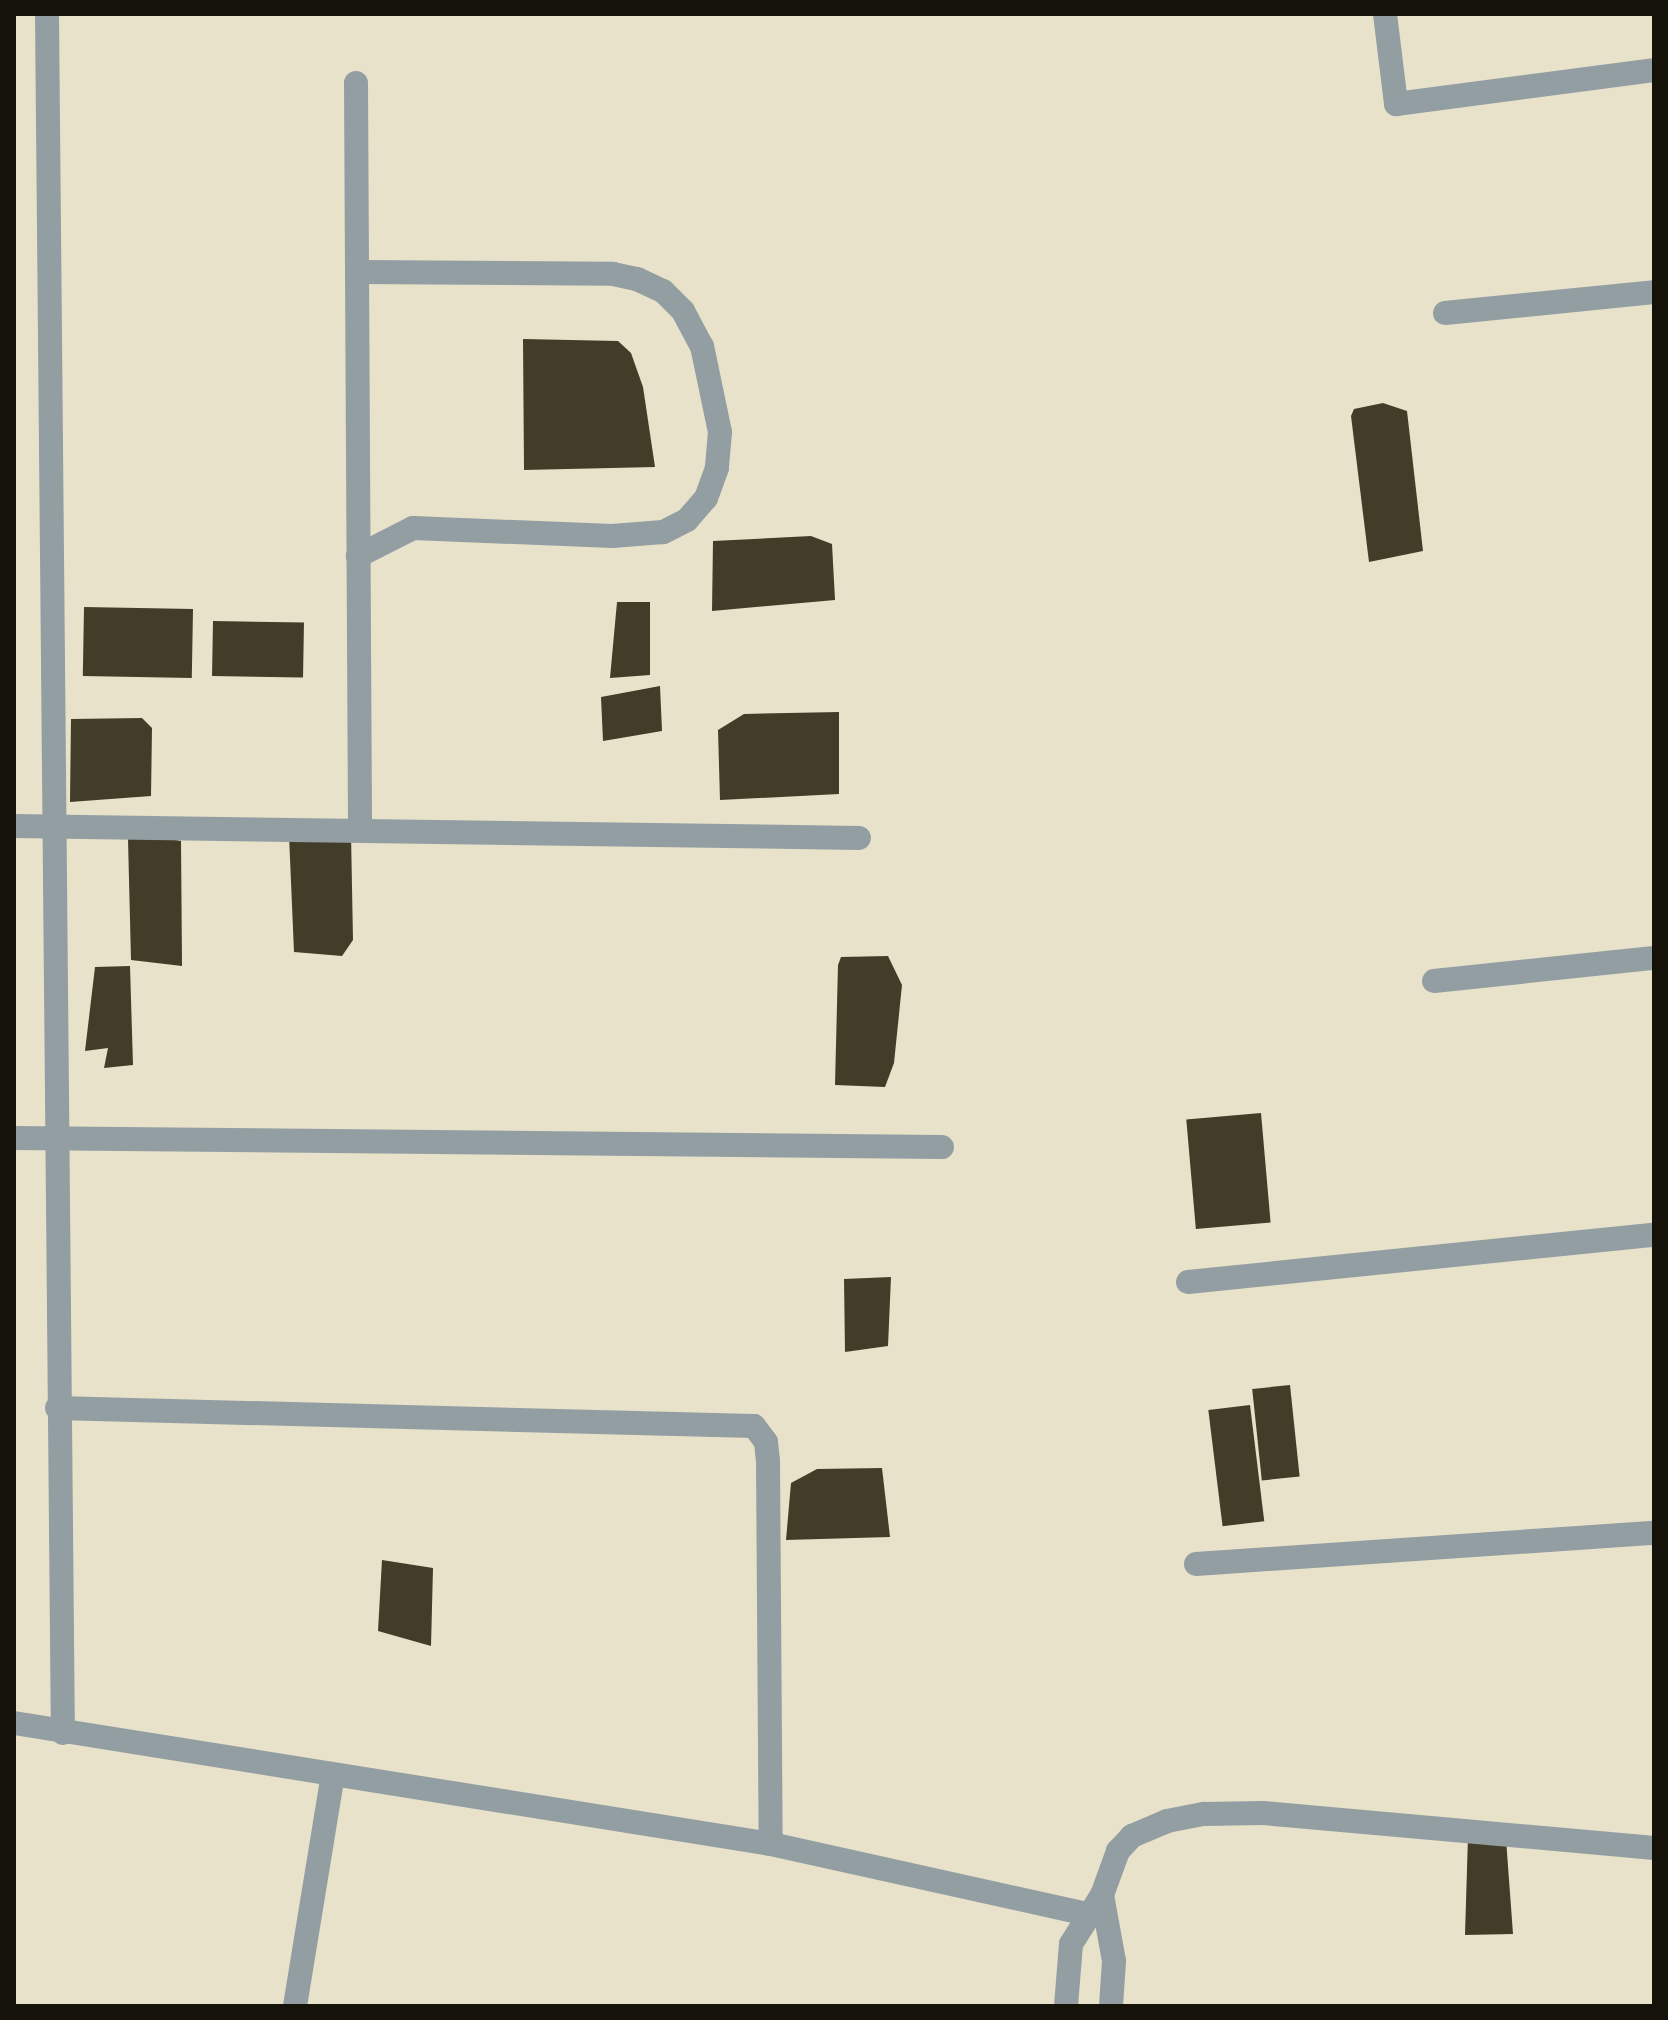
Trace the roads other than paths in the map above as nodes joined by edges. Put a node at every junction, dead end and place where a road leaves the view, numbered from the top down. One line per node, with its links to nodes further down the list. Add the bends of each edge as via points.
1 (47, 14): 9 (street)
2 (1385, 14): 3 (street, via 1396,104)
3 (1654, 70)
4 (356, 83): 5 (street)
5 (357, 272): 8 (street); 8 (street, via 613,274 637,279 663,291 683,311 702,346 720,432 717,468 706,498 687,520 663,532 612,536 413,528)
6 (1654, 292): 7 (street)
7 (1445, 313)
8 (358, 556): 11 (street)
9 (54, 825): 10 (street); 11 (street); 16 (street)
10 (14, 826)
11 (360, 830): 12 (street)
12 (859, 838)
13 (1654, 958): 14 (street)
14 (1434, 981)
15 (14, 1138): 16 (street)
16 (58, 1139): 17 (street); 20 (street)
17 (942, 1147)
18 (1654, 1235): 19 (street)
19 (1188, 1282)
20 (57, 1408): 24 (street); 26 (street, via 754,1426 766,1442 768,1461)
21 (1654, 1533): 22 (street)
22 (1196, 1564)
23 (14, 1723): 24 (street)
24 (63, 1733): 25 (street)
25 (333, 1775): 26 (street); 29 (street)
26 (771, 1844): 28 (street, via 1056,1908)
27 (1654, 1848): 28 (street, via 1263,1813 1204,1814 1167,1821 1132,1836 1118,1851)
28 (1096, 1905): 30 (street, via 1071,1944); 31 (street, via 1114,1961)
29 (295, 2006)
30 (1066, 2006)
31 (1111, 2006)

